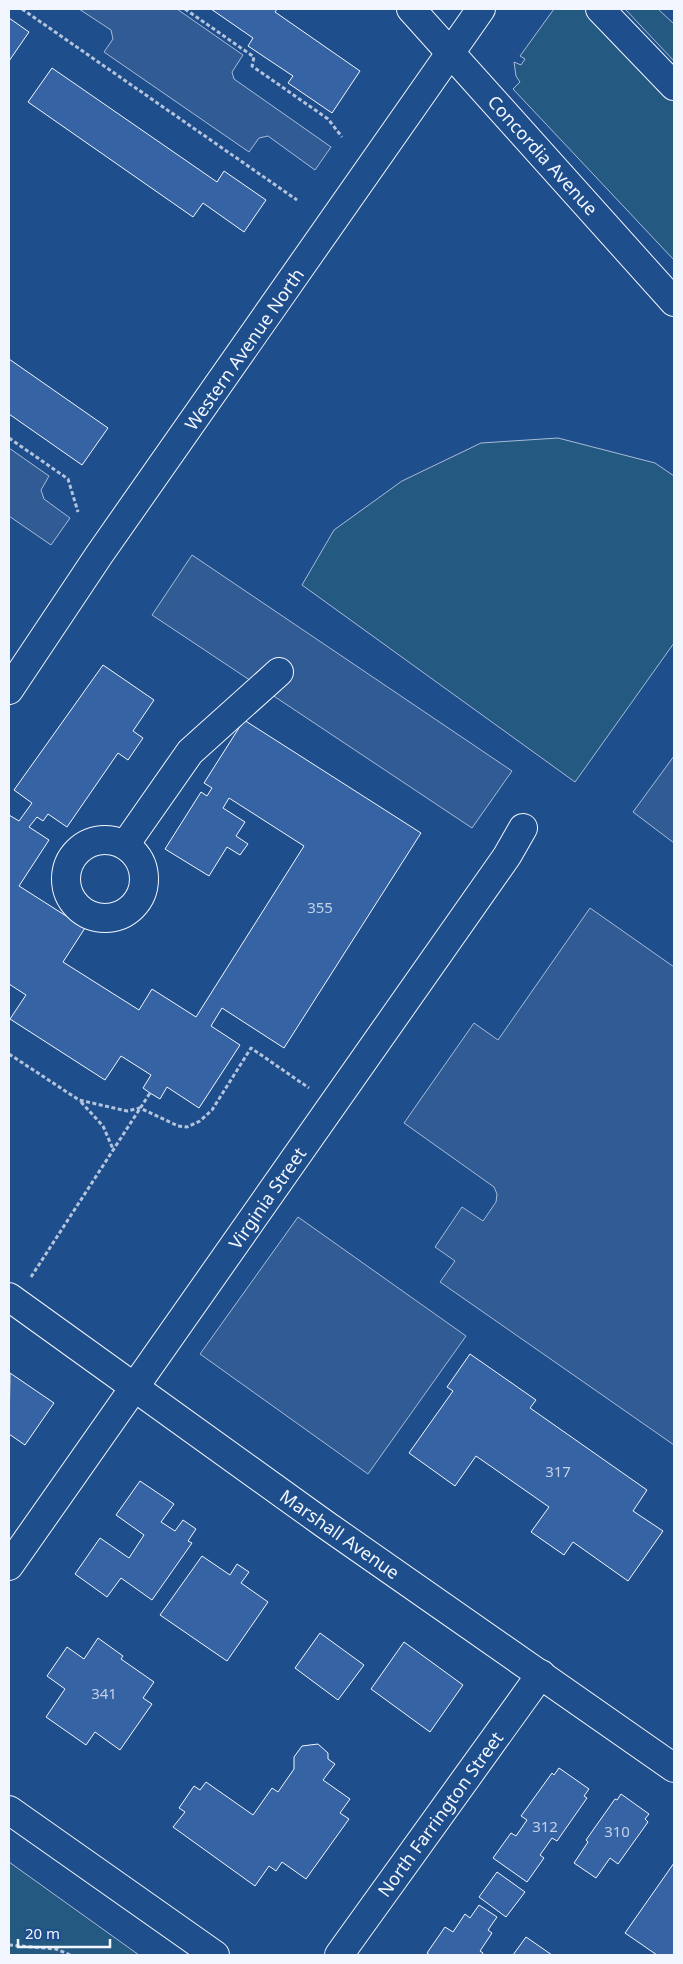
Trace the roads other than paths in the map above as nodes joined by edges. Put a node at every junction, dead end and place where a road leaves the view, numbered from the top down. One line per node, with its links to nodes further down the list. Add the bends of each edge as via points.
1 (411, 9): 4 (main road, Concordia Avenue)
2 (481, 9): 4 (main road, Western Avenue North)
3 (600, 9): 5 (main road)
4 (451, 52): 6 (main road, Concordia Avenue); 8 (main road, Western Avenue North, via 99,555)
5 (674, 86)
6 (674, 302)
7 (279, 672): 10 (main road, via 190,752)
8 (9, 690)
9 (523, 828): 12 (main road, Virginia Street)
10 (125, 845)
11 (12, 1300): 12 (main road, Marshall Avenue)
12 (135, 1386): 13 (main road, Virginia Street); 14 (main road, Marshall Avenue, via 326,1525)
13 (9, 1566)
14 (541, 1674): 15 (main road, Marshall Avenue); 18 (main road, North Farrington Street)
15 (674, 1768)
16 (9, 1810): 17 (main road)
17 (214, 1955)
18 (339, 1955)

